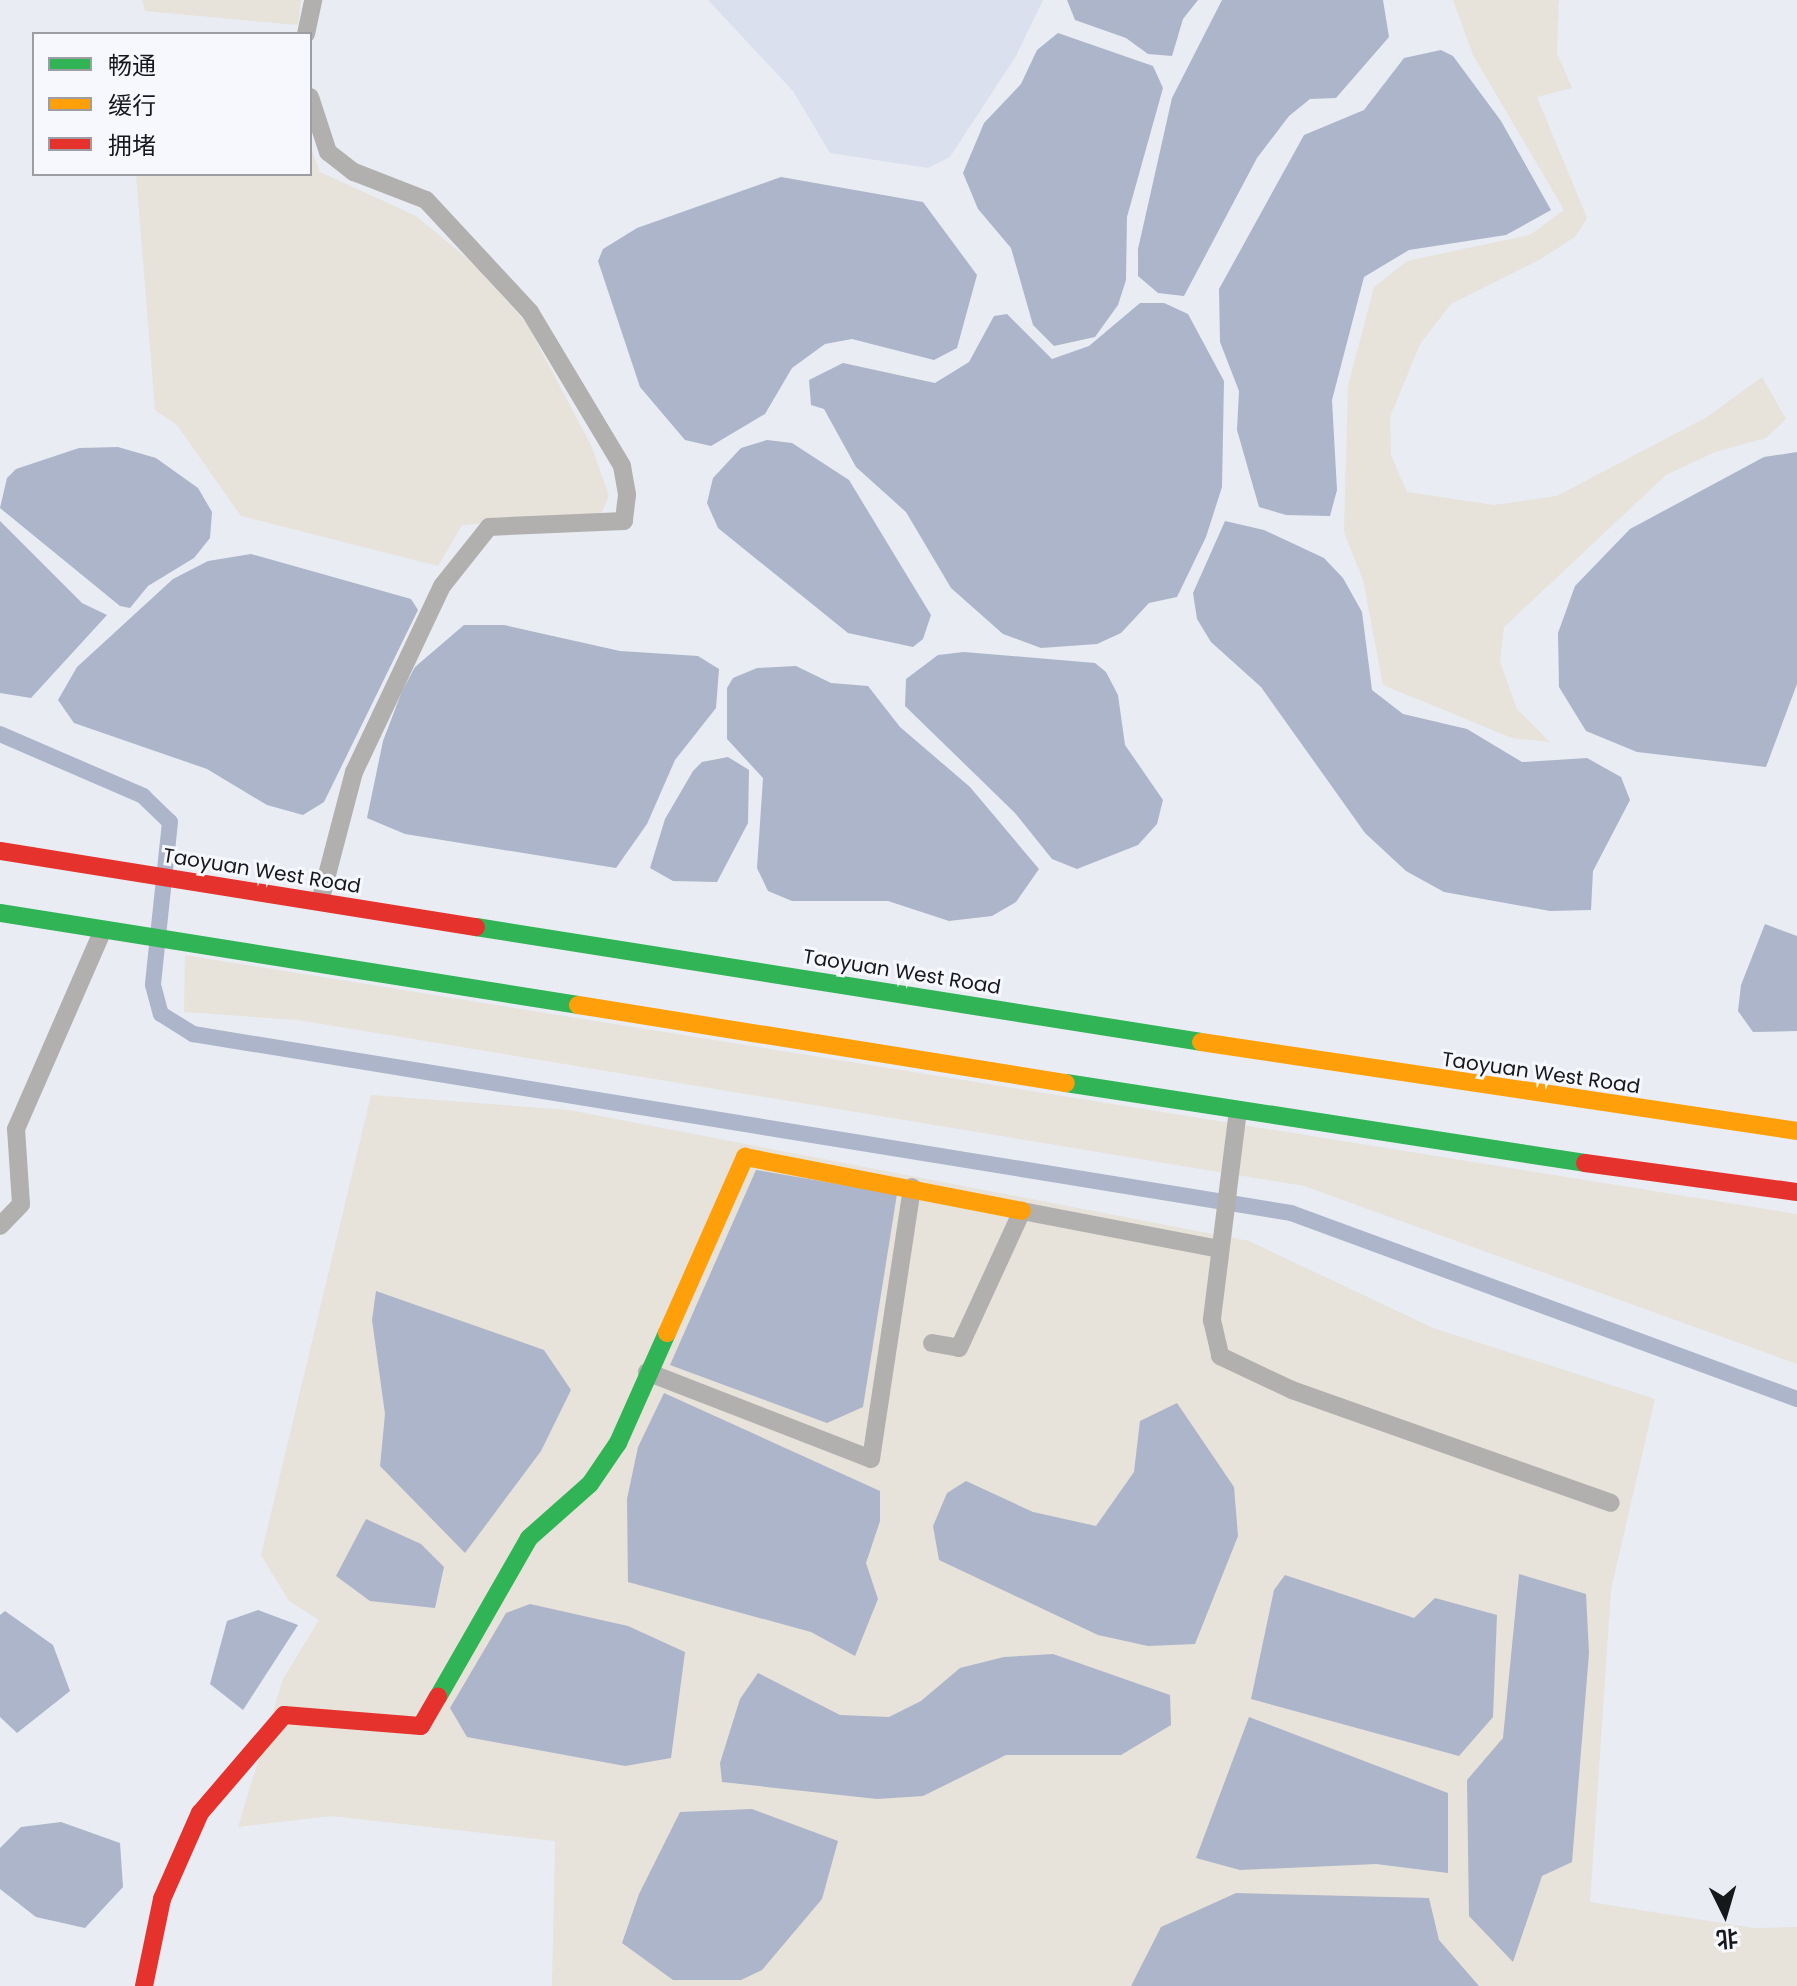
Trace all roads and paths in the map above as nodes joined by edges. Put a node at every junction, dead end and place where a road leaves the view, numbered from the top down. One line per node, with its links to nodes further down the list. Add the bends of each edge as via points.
1 (313, 0): 2 (street)
2 (306, 32)
3 (312, 103): 5 (street, via 328,152 354,172 426,200 530,312 622,466 627,495 624,521 489,527 442,586 354,772)
4 (0, 851): 5 (main road, Taoyuan West Road)
5 (320, 902): 9 (main road, Taoyuan West Road, via 1467,1085)
6 (0, 913): 7 (main road)
7 (103, 930): 8 (main road); 13 (street, via 16,1129 21,1204)
8 (1238, 1110): 11 (main road); 14 (street)
9 (1797, 1131)
10 (912, 1187): 12 (main road); 16 (main road, via 745,1157); 16 (street, via 871,1459)
11 (1797, 1192)
12 (1022, 1211): 14 (street); 15 (street, via 959,1348)
13 (0, 1226)
14 (1219, 1249): 17 (street, via 1212,1320 1220,1356 1292,1390)
15 (932, 1343)
16 (647, 1372): 18 (main road, via 618,1443 590,1484 529,1538 421,1726 284,1715 200,1813 162,1899)
17 (1611, 1503)
18 (144, 1986)

